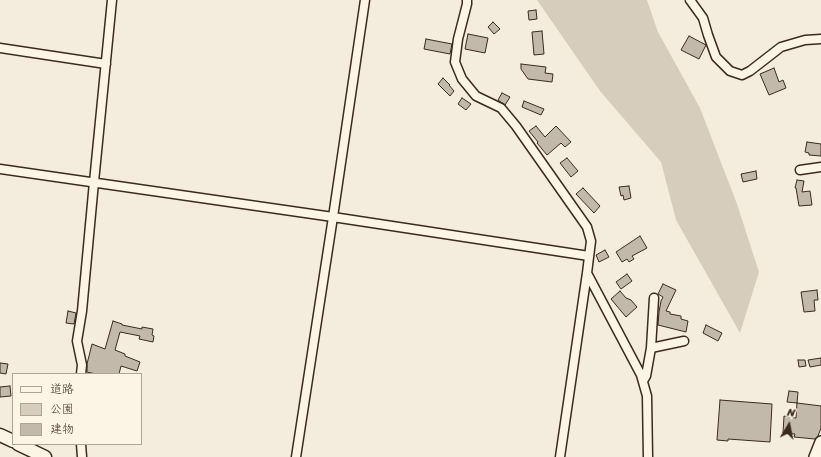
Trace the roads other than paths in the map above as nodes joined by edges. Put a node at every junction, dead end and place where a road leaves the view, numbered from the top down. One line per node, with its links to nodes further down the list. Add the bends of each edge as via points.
1 (112, 0): 7 (street)
2 (365, 0): 12 (street)
3 (467, 0): 13 (street, via 455,62 462,79 476,96 501,108 516,126 587,227 591,241)
4 (690, 0): 5 (street, via 703,18 716,57 730,71 742,75 781,47 805,40)
5 (821, 39)
6 (0, 48): 7 (street)
7 (106, 64): 11 (street)
8 (821, 167): 10 (street)
9 (0, 169): 11 (street)
10 (800, 170)
11 (94, 182): 12 (street); 18 (street, via 77,341)
12 (333, 217): 13 (street); 27 (street)
13 (589, 256): 14 (street)
14 (587, 273): 19 (street); 28 (street)
15 (654, 298): 17 (street)
16 (684, 341): 17 (street)
17 (651, 348): 19 (street)
18 (81, 373)
19 (643, 381): 29 (street, via 647,396)
20 (0, 435): 21 (main road)
21 (12, 441)
22 (821, 442): 30 (main road)
23 (20, 445): 25 (main road)
24 (81, 445): 26 (street)
25 (40, 456)
26 (82, 457)
27 (296, 457)
28 (560, 457)
29 (648, 457)
30 (815, 457)

